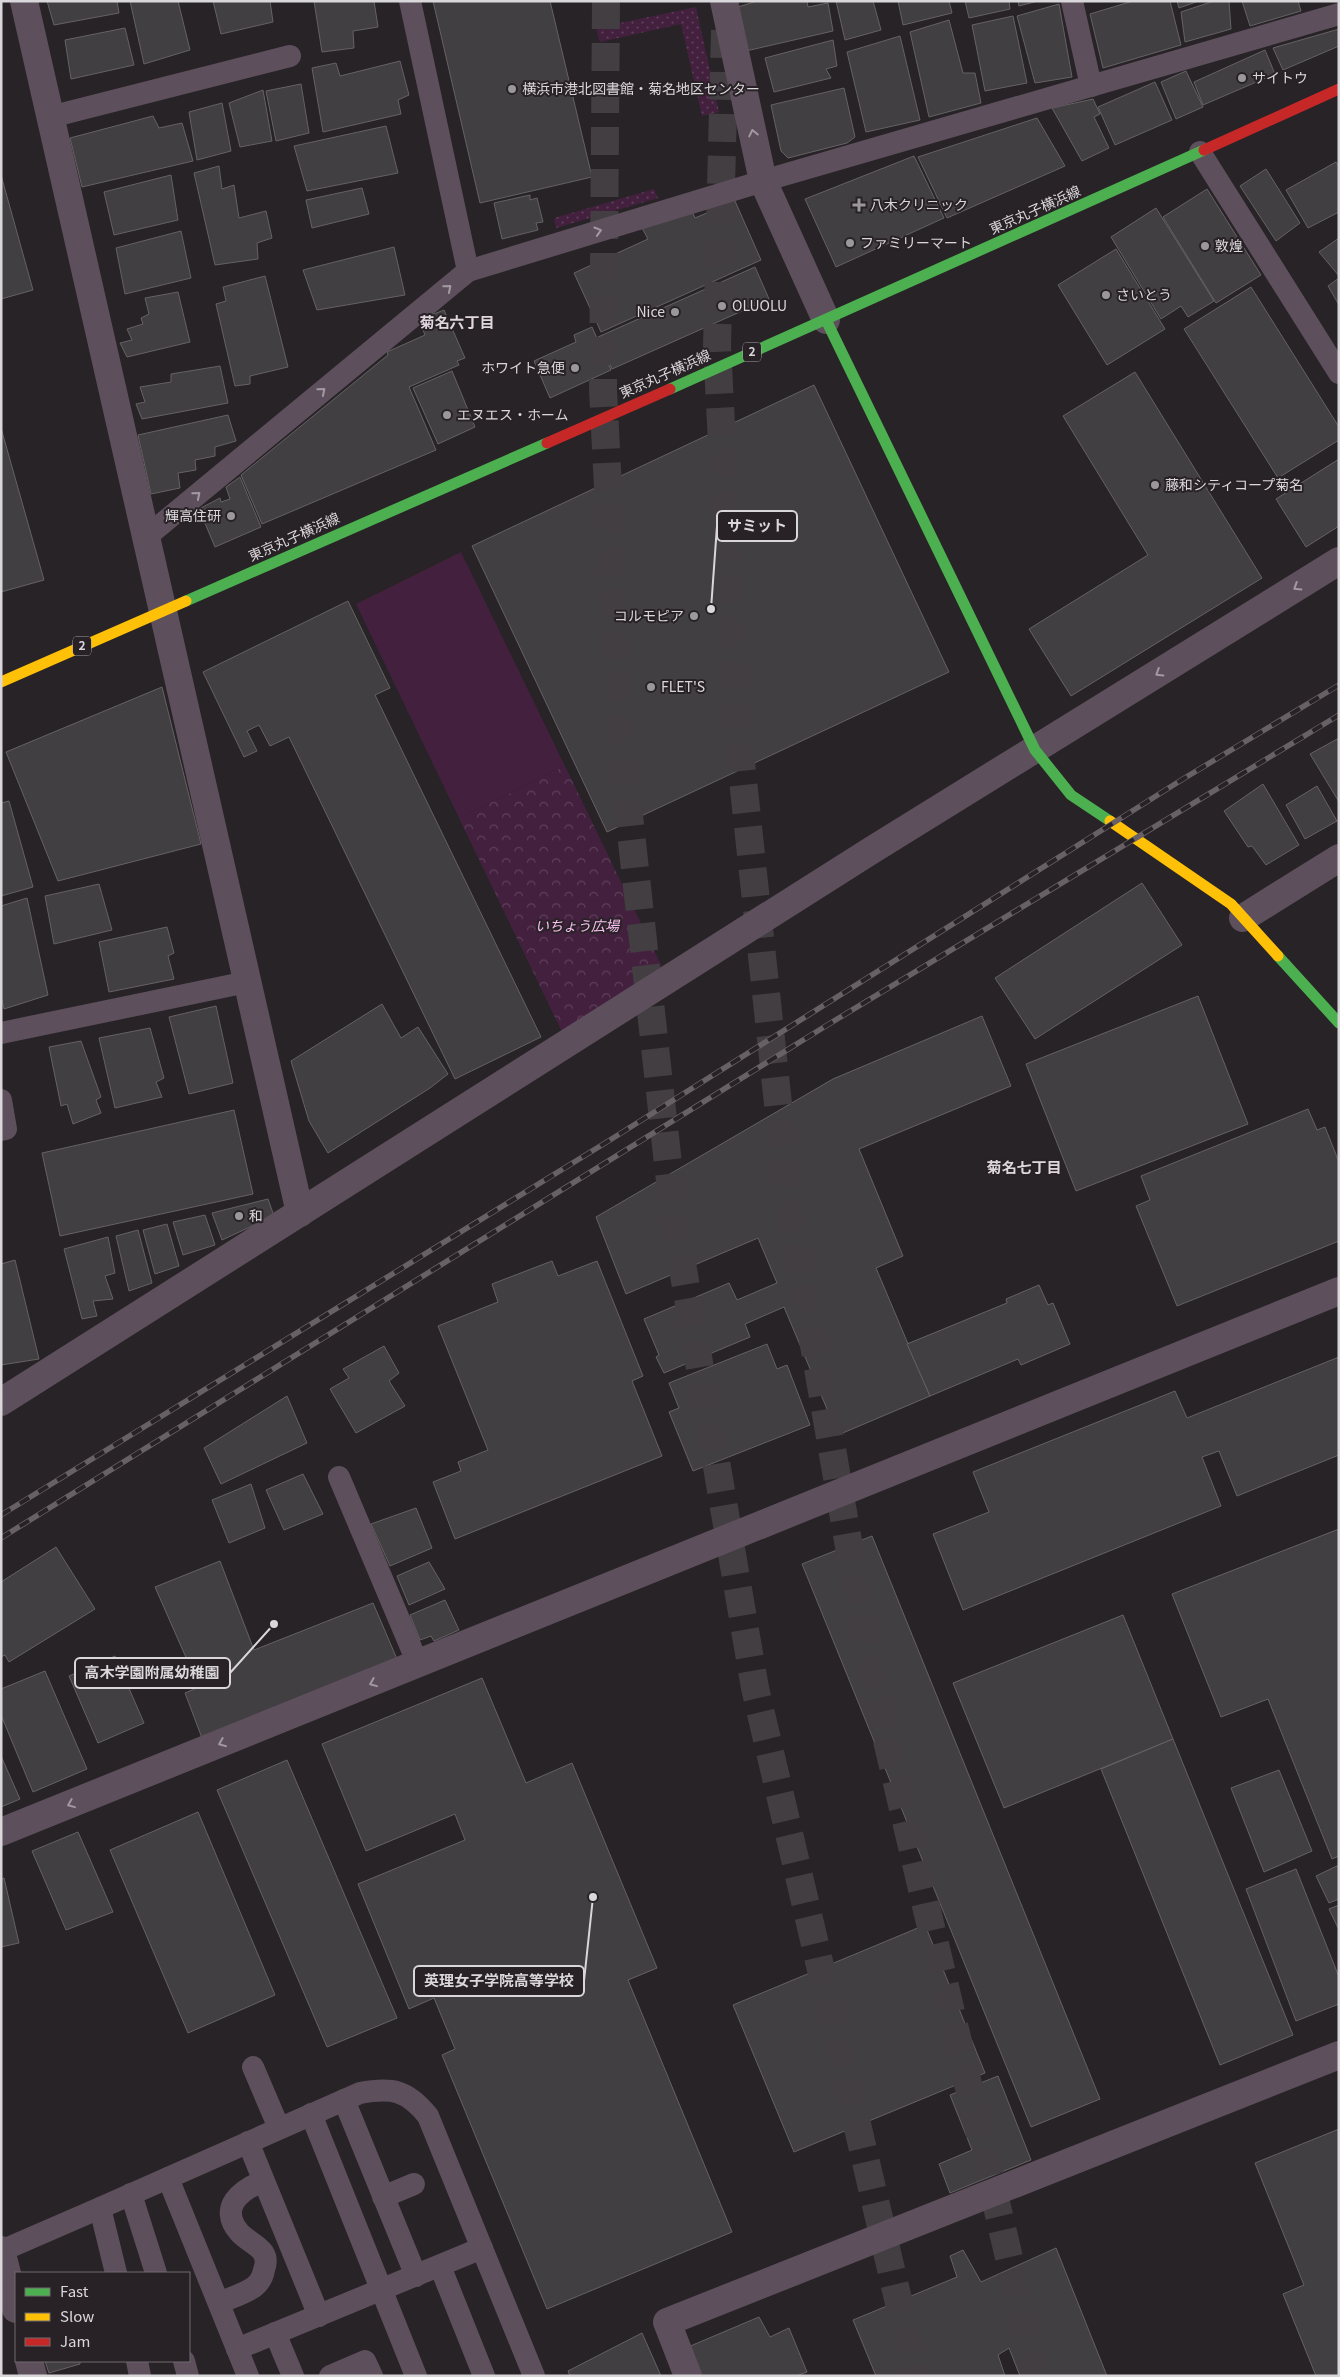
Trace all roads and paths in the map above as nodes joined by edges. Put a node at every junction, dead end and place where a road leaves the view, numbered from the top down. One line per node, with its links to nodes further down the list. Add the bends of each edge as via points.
1 (24, 1): 9 (street)
2 (410, 1): 12 (lane)
3 (724, 1): 11 (street, one-way to 3)
4 (1072, 1): 7 (lane)
5 (1325, 11): 7 (lane)
6 (290, 56): 9 (lane)
7 (1090, 86): 11 (lane)
8 (1339, 89): 10 (main road, 東京丸子横浜線 / 2)
9 (50, 117): 15 (street)
10 (1200, 152): 13 (main road, 東京丸子横浜線 / 2); 14 (lane)
11 (763, 181): 12 (lane, one-way to 11); 13 (street)
12 (468, 271): 15 (lane, one-way to 12)
13 (826, 320): 17 (main road, 東京丸子横浜線 / 2); 19 (main road)
14 (1339, 373)
15 (146, 537): 17 (street)
16 (1339, 562): 19 (street, one-way to 19)
17 (164, 610): 18 (main road, 東京丸子横浜線 / 2); 22 (street)
18 (1, 682)
19 (1036, 750): 21 (main road, via 1071,795 1231,904); 27 (street, via 864,855)
20 (1339, 858): 21 (street)
21 (1243, 918): 23 (main road)
22 (247, 982): 24 (lane); 27 (street)
23 (1339, 1023)
24 (1, 1033)
25 (1, 1100): 26 (lane, via 6,1129)
26 (1, 1130)
27 (300, 1213): 29 (street)
28 (1339, 1291): 31 (street)
29 (1, 1402)
30 (339, 1477): 31 (lane)
31 (418, 1664): 32 (street, one-way to 32)
32 (1, 1832)
33 (1339, 2054): 70 (street, via 667,2322)
34 (253, 2067): 37 (lane)
35 (344, 2100): 36 (lane); 43 (lane); 45 (lane, via 380,2089 399,2092 416,2101 428,2116)
36 (311, 2114): 37 (lane); 51 (lane)
37 (279, 2128): 38 (lane)
38 (248, 2142): 39 (lane); 40 (lane)
39 (168, 2178): 42 (lane); 52 (lane)
40 (263, 2181): 52 (lane, via 242,2191 231,2210 232,2222 240,2234 260,2247 266,2266 255,2286); 54 (lane)
41 (414, 2184): 43 (lane)
42 (132, 2194): 44 (lane); 49 (lane)
43 (383, 2197): 50 (lane)
44 (100, 2208): 46 (lane); 48 (lane)
45 (482, 2248): 47 (lane); 60 (lane)
46 (1, 2250): 53 (street)
47 (440, 2266): 50 (lane); 69 (lane)
48 (116, 2272)
49 (156, 2272)
50 (416, 2276): 51 (lane)
51 (382, 2290): 54 (lane); 68 (lane)
52 (219, 2302): 56 (lane)
53 (15, 2305)
54 (319, 2316): 55 (lane)
55 (275, 2333): 56 (lane); 65 (lane)
56 (237, 2348): 64 (lane)
57 (29, 2362): 61 (street)
58 (137, 2362): 62 (lane)
59 (184, 2362): 63 (lane)
60 (532, 2375)
61 (33, 2376)
62 (140, 2376)
63 (188, 2376)
64 (248, 2376)
65 (293, 2376)
66 (330, 2376): 67 (lane, via 365,2361)
67 (372, 2376)
68 (416, 2376)
69 (484, 2376)
70 (688, 2376)

